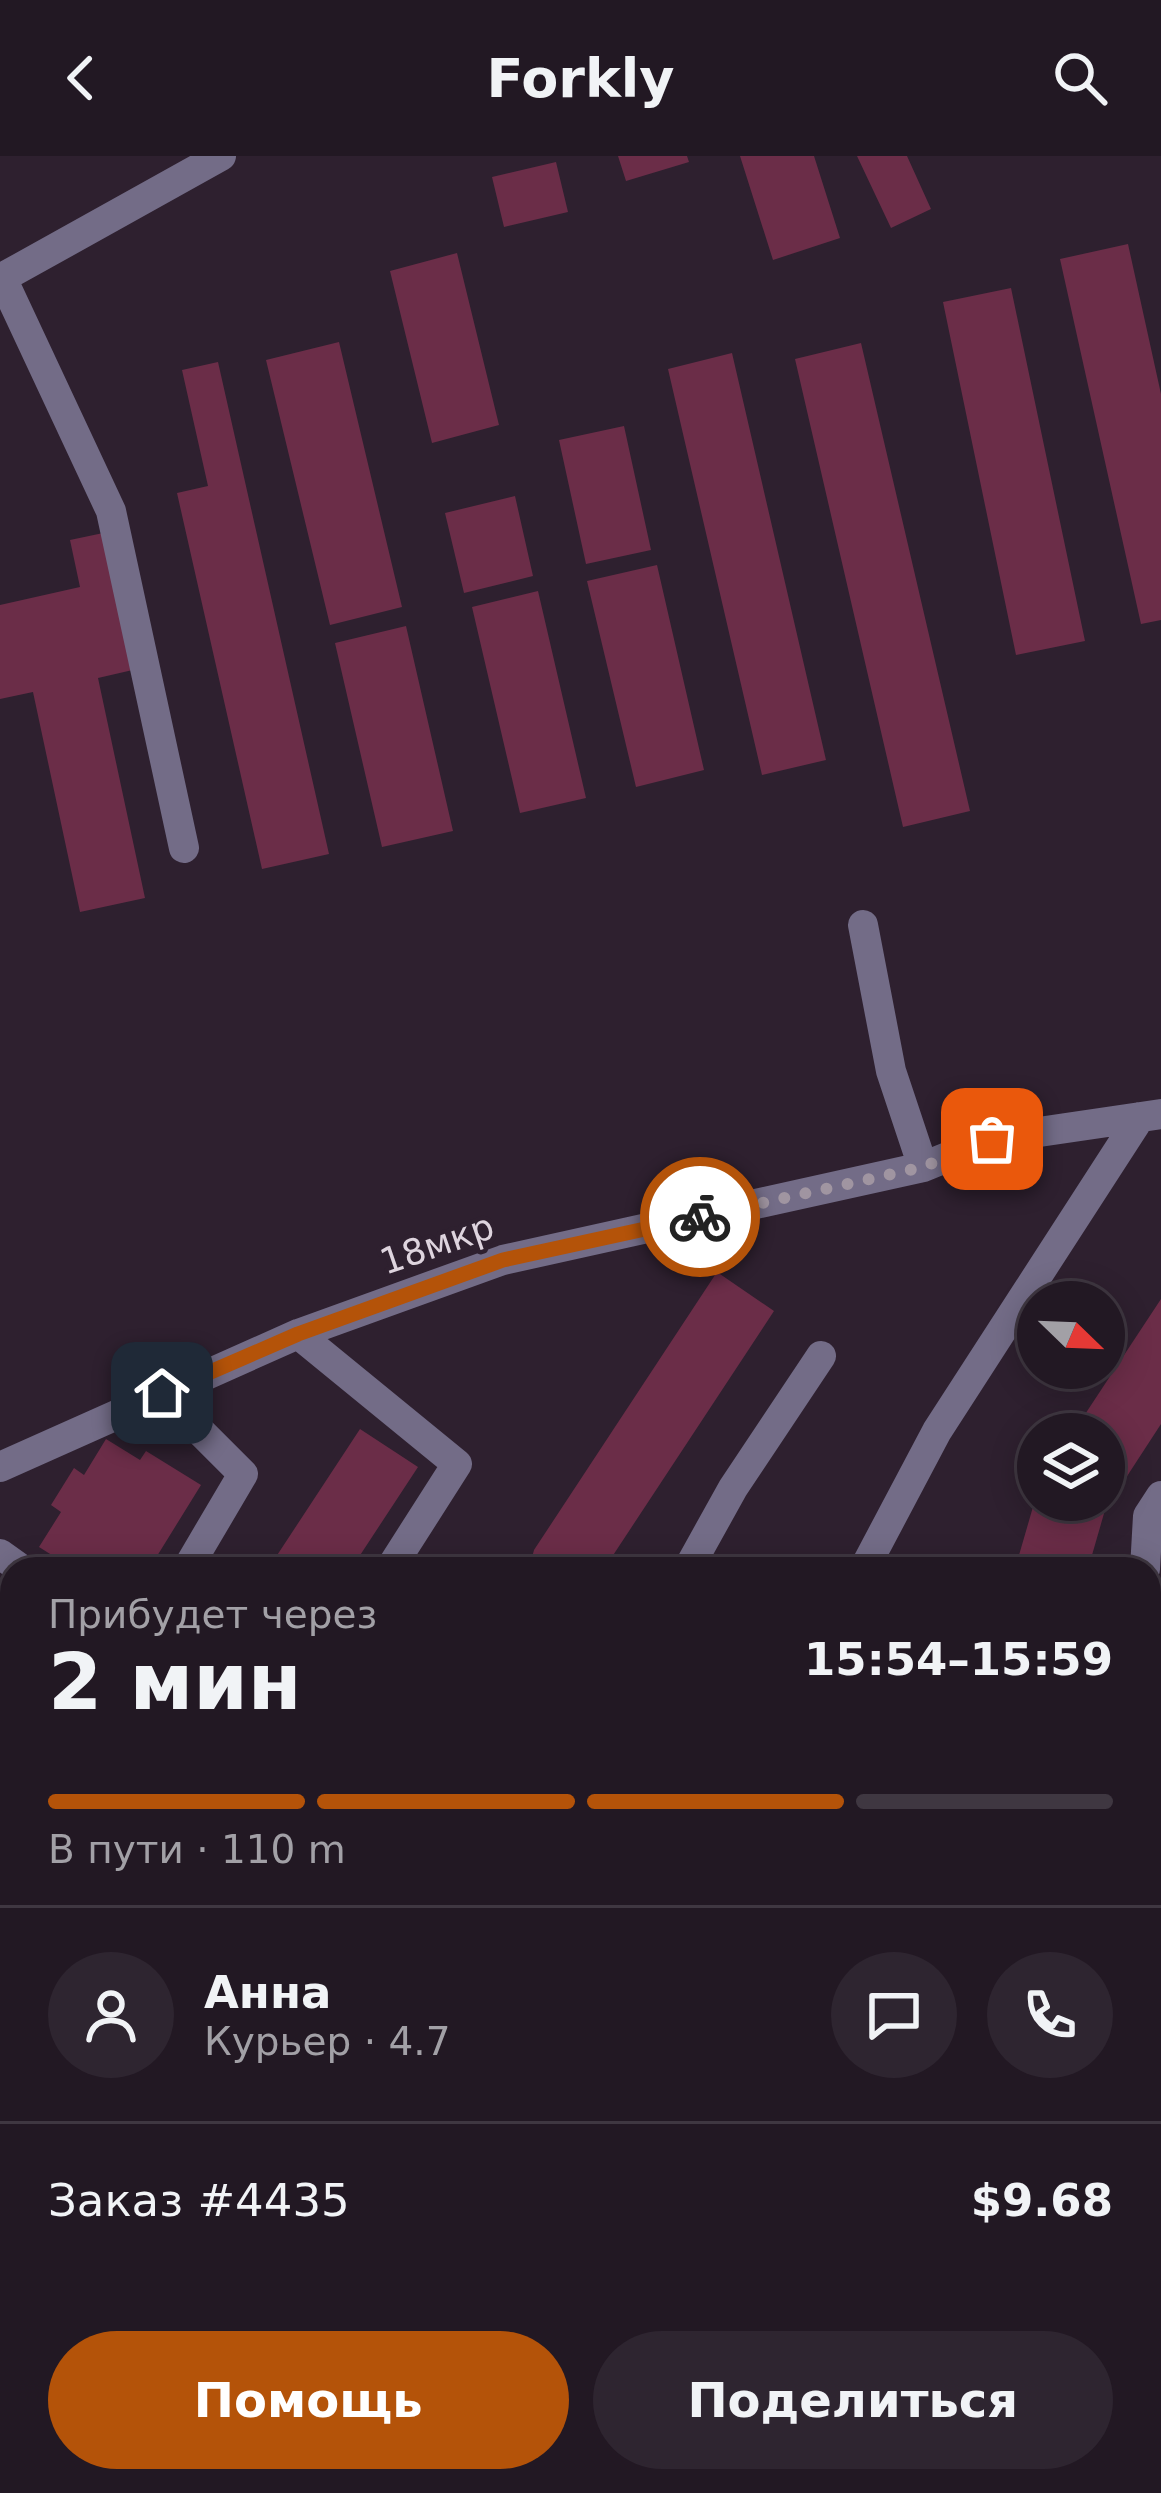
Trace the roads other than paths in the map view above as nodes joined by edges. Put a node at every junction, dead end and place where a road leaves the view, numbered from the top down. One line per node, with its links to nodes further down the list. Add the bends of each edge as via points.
1 (221, 156): 2 (street)
2 (1, 279): 3 (street, via 111,511)
3 (184, 848)
4 (863, 925): 6 (street, via 891,1071)
5 (1150, 1116): 6 (street, 18мкр, via 992,1139); 15 (street, via 937,1431)
6 (923, 1167): 7 (street, 18мкр, via 503,1260)
7 (298, 1334): 9 (street, 18мкр); 13 (street, via 457,1464)
8 (821, 1356): 14 (street)
9 (162, 1393): 10 (street, 18мкр); 12 (street, via 243,1474)
10 (0, 1468)
11 (1161, 1496): 16 (street, via 1148,1516)
12 (194, 1557)
13 (398, 1557)
14 (695, 1557)
15 (870, 1557)
16 (1146, 1557)

